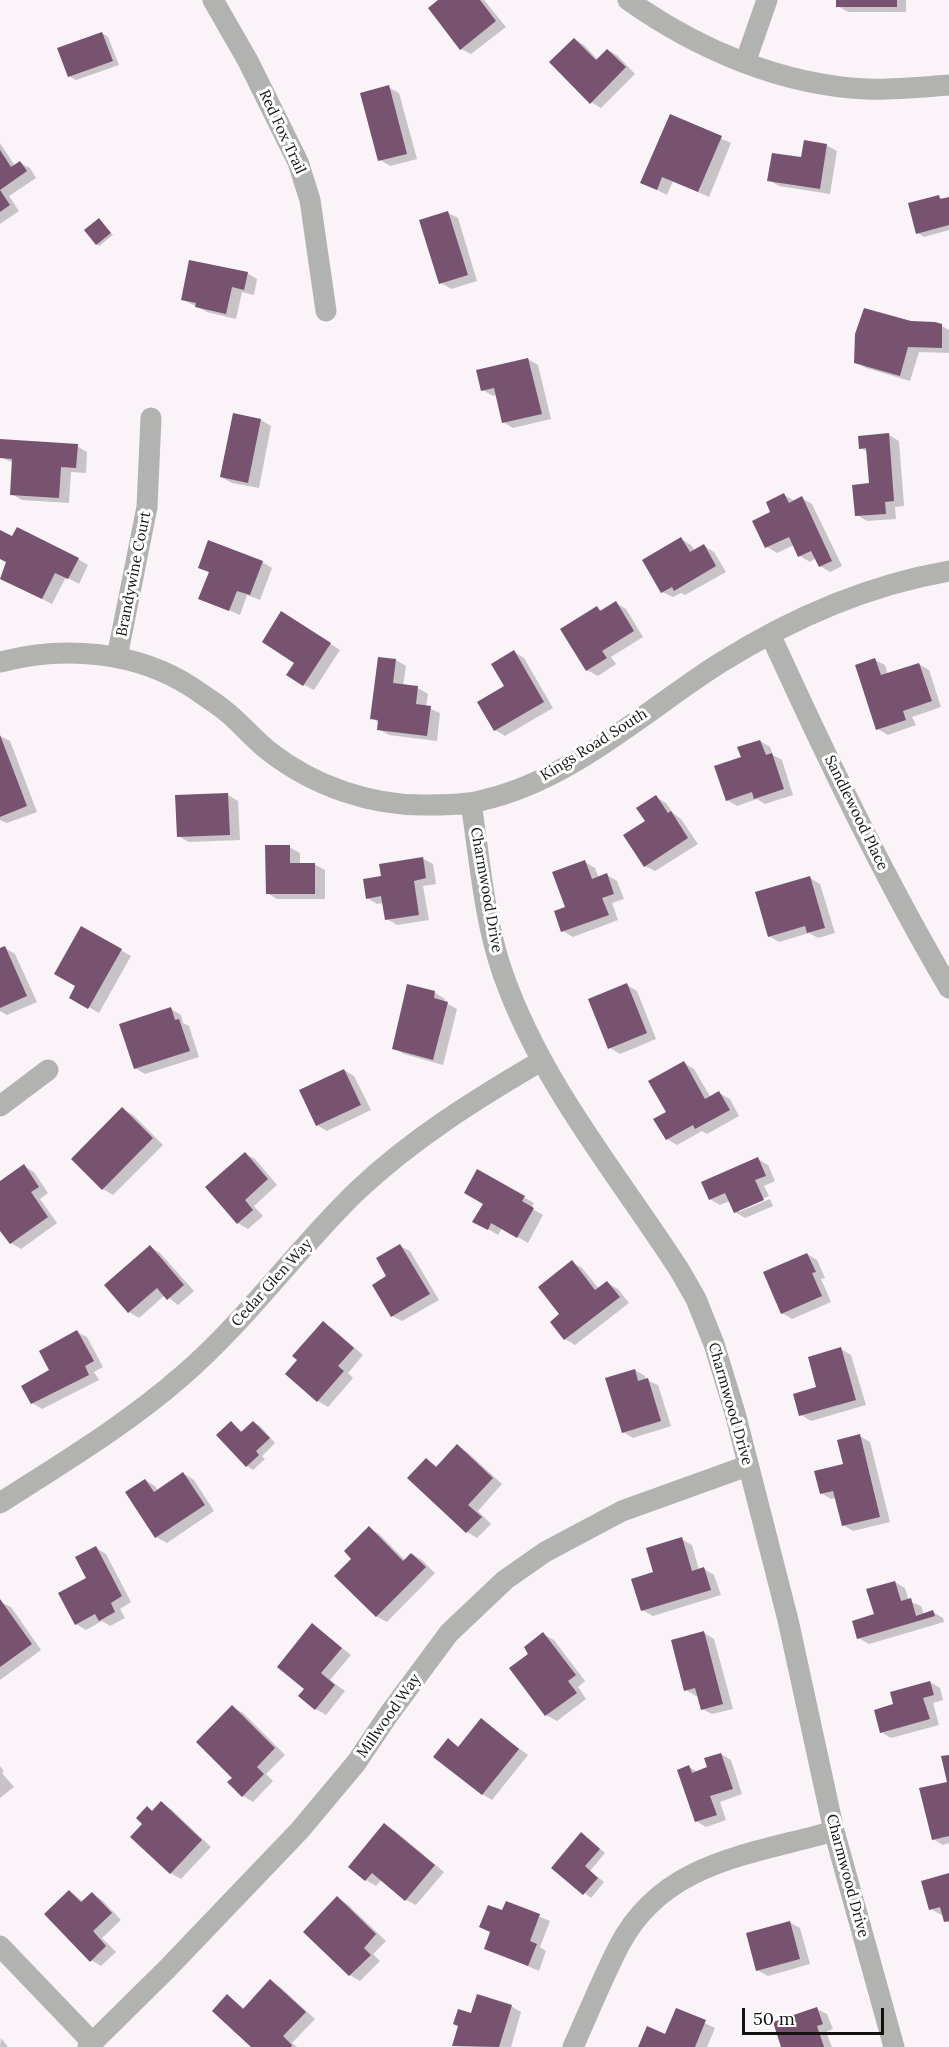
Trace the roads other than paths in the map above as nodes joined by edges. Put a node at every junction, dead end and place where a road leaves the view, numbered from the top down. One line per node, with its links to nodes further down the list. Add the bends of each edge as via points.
1 (213, 0): 6 (street, Red Fox Trail, via 298,162 310,200)
2 (628, 0): 4 (street, via 669,27)
3 (767, 0): 4 (street)
4 (745, 63): 5 (street, via 836,86 866,89)
5 (949, 85)
6 (326, 310)
7 (152, 418): 10 (street, Brandywine Court, via 145,524)
8 (949, 571): 9 (street, Kings Road South, via 833,604)
9 (770, 634): 12 (street, Kings Road South, via 549,776 512,792); 13 (street, Sandlewood Place, via 906,914)
10 (117, 657): 11 (street, Kings Road South, via 52,653); 12 (street, Kings Road South, via 190,686 224,710 270,752 330,786 391,803)
11 (0, 662)
12 (471, 803): 14 (street, Charmwood Drive, via 490,927 522,1020)
13 (949, 988)
14 (541, 1061): 17 (street, Charmwood Drive, via 696,1299 714,1344); 18 (street, Cedar Glen Way, via 454,1114 383,1168 182,1376 128,1420)
15 (48, 1070): 16 (street)
16 (0, 1106)
17 (747, 1466): 19 (street, Charmwood Drive, via 788,1620); 21 (street, Millwood Way, via 621,1511 545,1552 505,1580 449,1633 356,1763 300,1830)
18 (0, 1503)
19 (834, 1831): 22 (street, via 718,1863 689,1875 654,1900 619,1945); 23 (street, Charmwood Drive)
20 (0, 1946): 21 (street)
21 (90, 2045)
22 (573, 2047)
23 (894, 2047)

